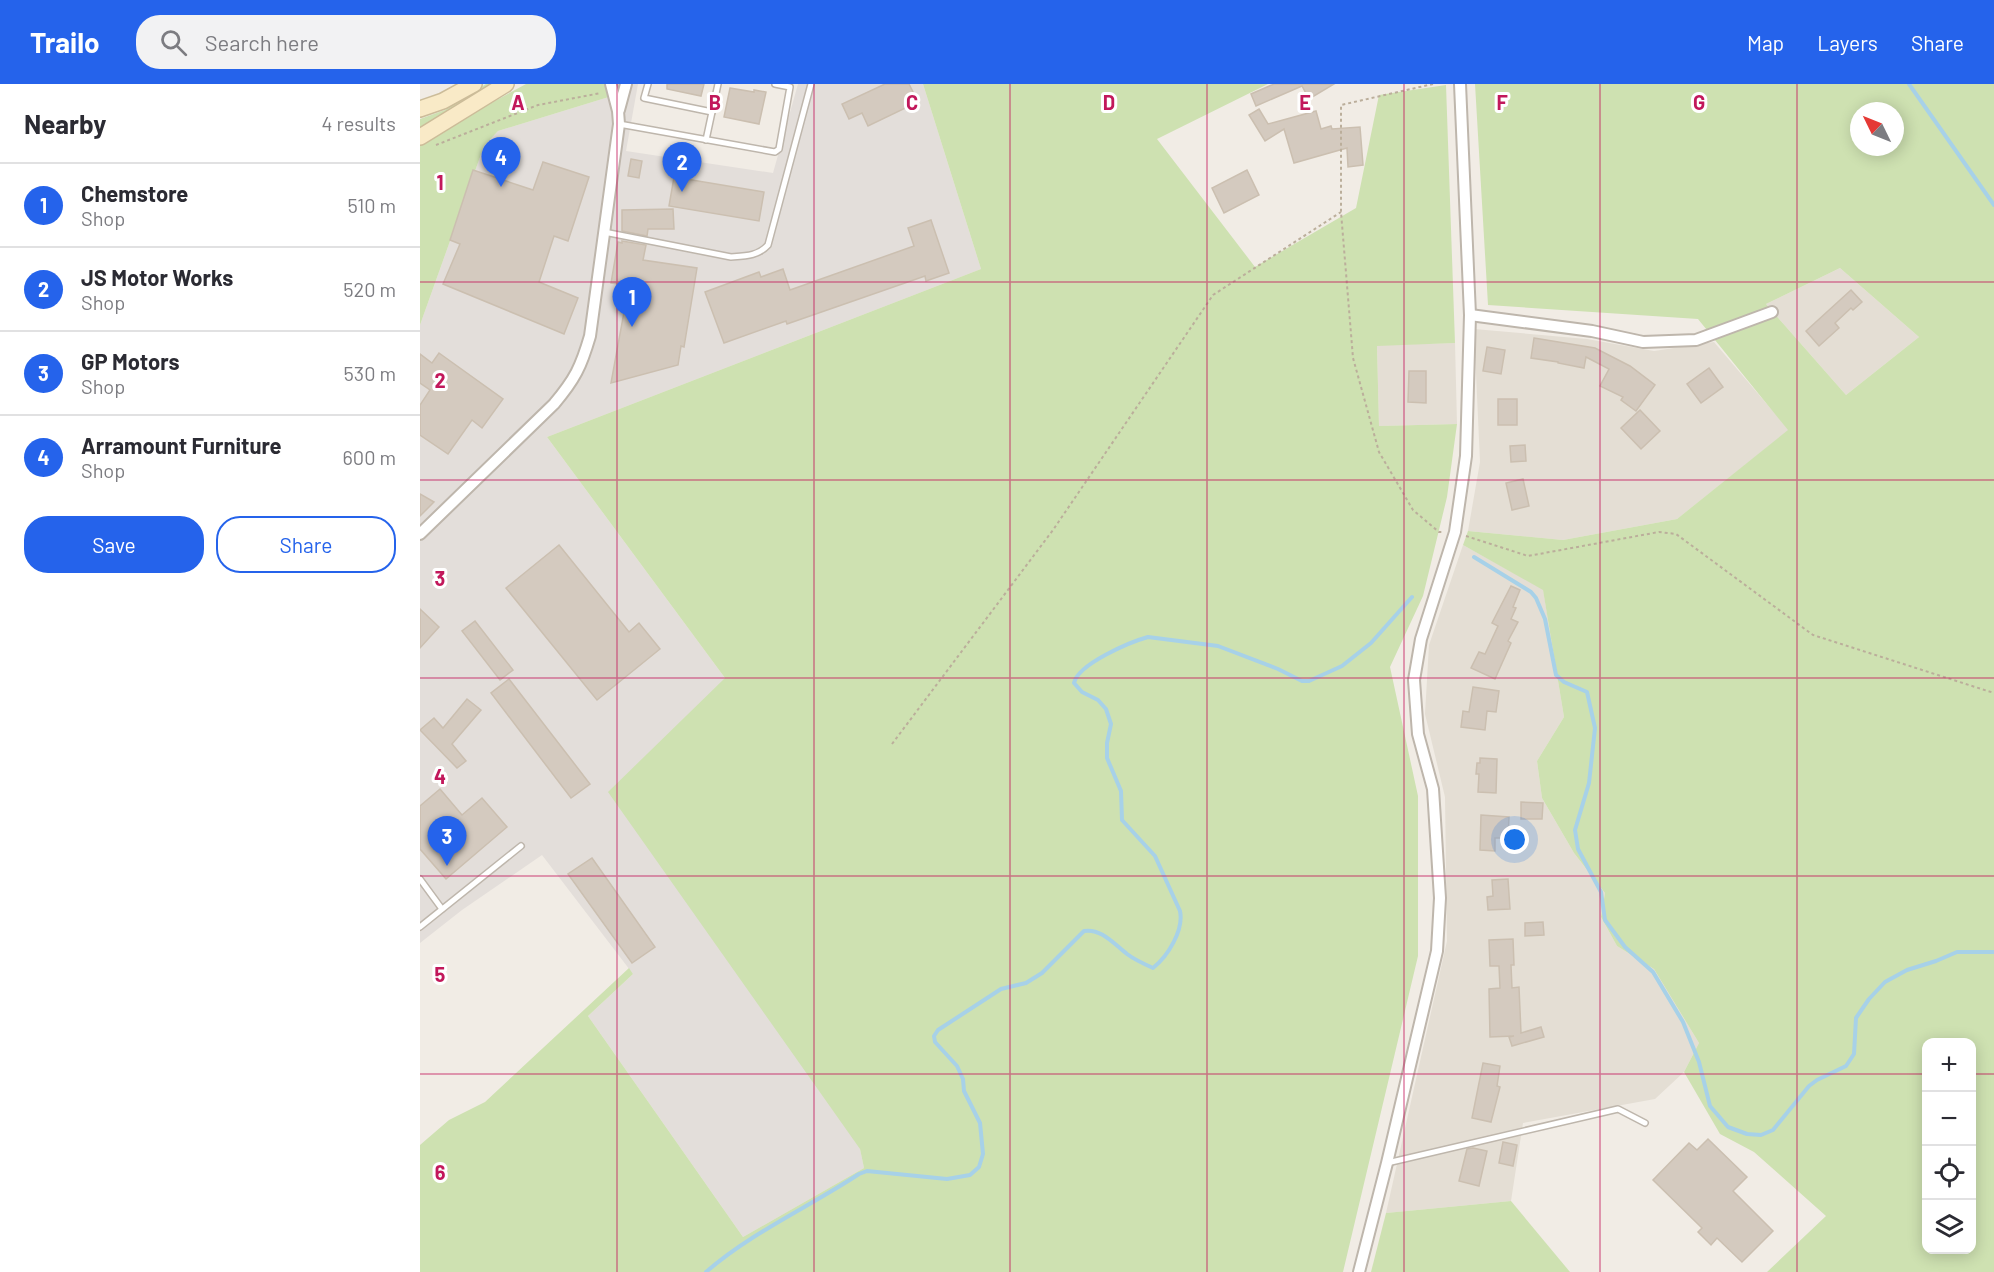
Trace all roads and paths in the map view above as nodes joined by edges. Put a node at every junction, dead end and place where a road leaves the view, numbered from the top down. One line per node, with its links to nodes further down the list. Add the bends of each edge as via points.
1 (474, 84): 12 (main road)
2 (506, 84): 17 (main road)
3 (626, 84): 13 (street)
4 (648, 84): 14 (lane, via 644,98)
5 (718, 84): 14 (lane)
6 (775, 84): 10 (lane)
7 (811, 84): 19 (lane, via 768,245 762,252 731,257)
8 (1433, 84): 18 (path, via 1341,105)
9 (1460, 84): 21 (street)
10 (790, 85): 16 (lane, via 777,151)
11 (612, 87): 13 (street); 17 (path, via 593,95 538,105)
12 (420, 109)
13 (618, 111): 15 (street)
14 (712, 111): 16 (lane)
15 (619, 124): 16 (lane); 19 (street)
16 (706, 140)
17 (425, 142)
18 (1341, 212): 22 (path, via 1353,358 1379,452 1413,510 1439,532); 25 (path, via 1213,295 1053,530)
19 (604, 232): 23 (street, via 590,336 572,382)
20 (1773, 312): 21 (street, via 1696,340 1643,342 1592,331)
21 (1470, 315): 22 (street, via 1466,456)
22 (1455, 532): 24 (path, via 1528,556 1659,531 1676,534 1813,635); 31 (street, via 1421,639 1414,680 1418,734 1434,789 1440,898 1437,951)
23 (420, 534)
24 (1994, 693)
25 (892, 744)
26 (520, 846): 28 (lane)
27 (420, 879): 28 (lane)
28 (441, 909): 29 (lane)
29 (420, 927)
30 (1645, 1123): 31 (lane, via 1618,1109)
31 (1388, 1163): 32 (street)
32 (1359, 1272)

